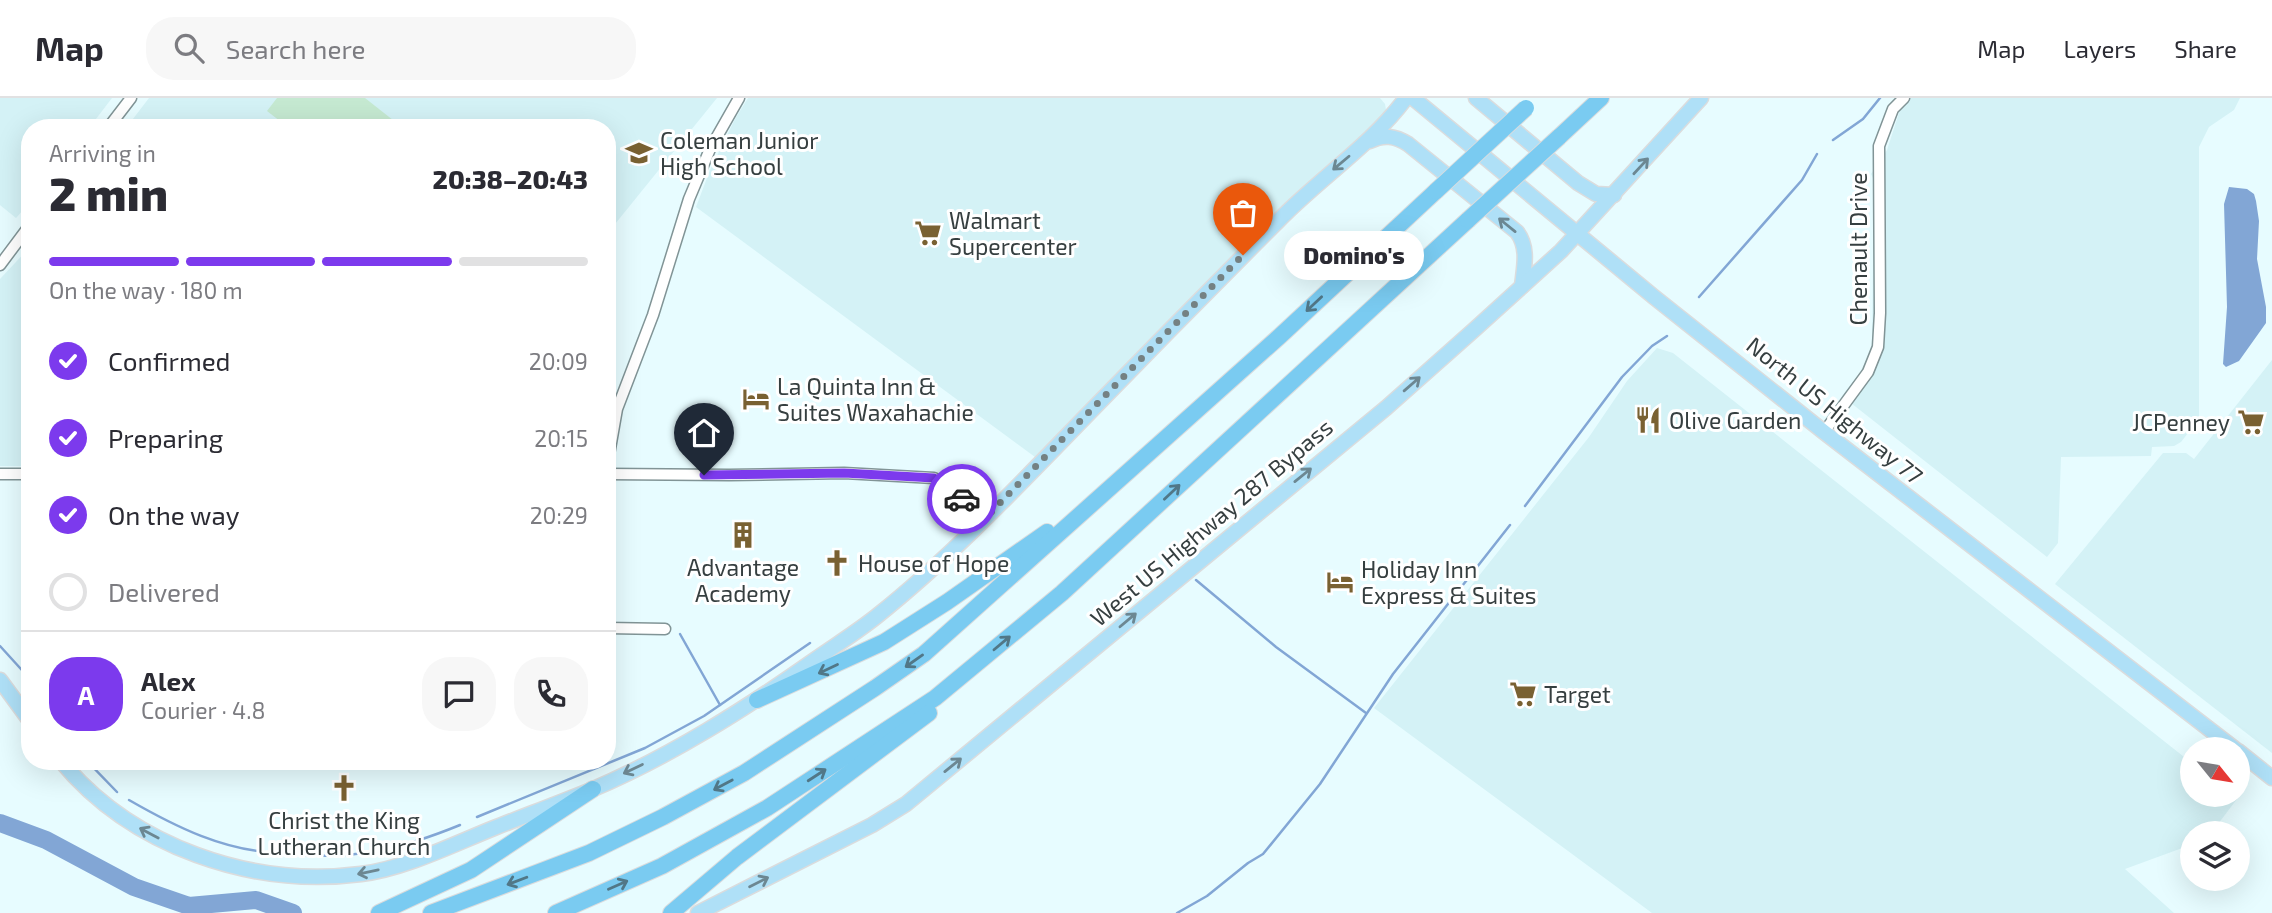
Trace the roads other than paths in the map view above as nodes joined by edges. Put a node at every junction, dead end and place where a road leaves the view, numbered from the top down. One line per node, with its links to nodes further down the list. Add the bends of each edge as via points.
1 (131, 98): 10 (street)
2 (738, 98): 17 (street, via 689,199)
3 (1406, 98): 11 (main road)
4 (1413, 98): 13 (main road, North US Highway 77)
5 (1476, 98): 12 (main road, via 1578,183 1596,194)
6 (1601, 98): 27 (highway, one-way to 6, bridge, via 1062,593)
7 (1701, 98): 12 (main road, West US Highway 287 Bypass, one-way to 7)
8 (1904, 98): 18 (street, Chenault Drive, via 1894,109 1879,146 1878,347 1865,377)
9 (1532, 103): 22 (highway, one-way to 22, bridge)
10 (115, 119)
11 (1364, 144): 16 (main road, one-way to 11, via 1526,254 1517,232 1400,139 1383,136); 23 (main road, one-way to 23, via 1311,188)
12 (1614, 195): 13 (main road, West US Highway 287 Bypass)
13 (1577, 233): 16 (main road, West US Highway 287 Bypass); 18 (main road, North US Highway 77)
14 (21, 237): 15 (street)
15 (0, 265)
16 (1522, 286): 39 (main road, West US Highway 287 Bypass, one-way to 16, via 906,804 1386,408)
17 (616, 415)
18 (1824, 432): 30 (main road, North US Highway 77)
19 (0, 474): 20 (street)
20 (21, 474)
21 (616, 474): 23 (street, via 844,473 934,478)
22 (1093, 502): 28 (highway, one-way to 28, via 884,642); 36 (highway, one-way to 36, via 923,654 744,773 589,853)
23 (986, 517): 28 (main road, via 877,616)
24 (616, 628): 25 (street)
25 (664, 629)
26 (0, 680): 29 (main road)
27 (954, 682): 37 (highway, one-way to 27, via 662,866 767,808); 38 (highway, via 919,721 737,857)
28 (757, 701): 34 (main road, one-way to 34)
29 (21, 709)
30 (2220, 737)
31 (2250, 760): 33 (main road, North US Highway 77)
32 (69, 770): 34 (main road, one-way to 32, via 424,856 365,874 318,877 239,869 177,848 88,791)
33 (2272, 778)
34 (593, 789): 35 (highway, via 471,870)
35 (379, 913)
36 (431, 913)
37 (556, 913)
38 (671, 913)
39 (698, 913)

